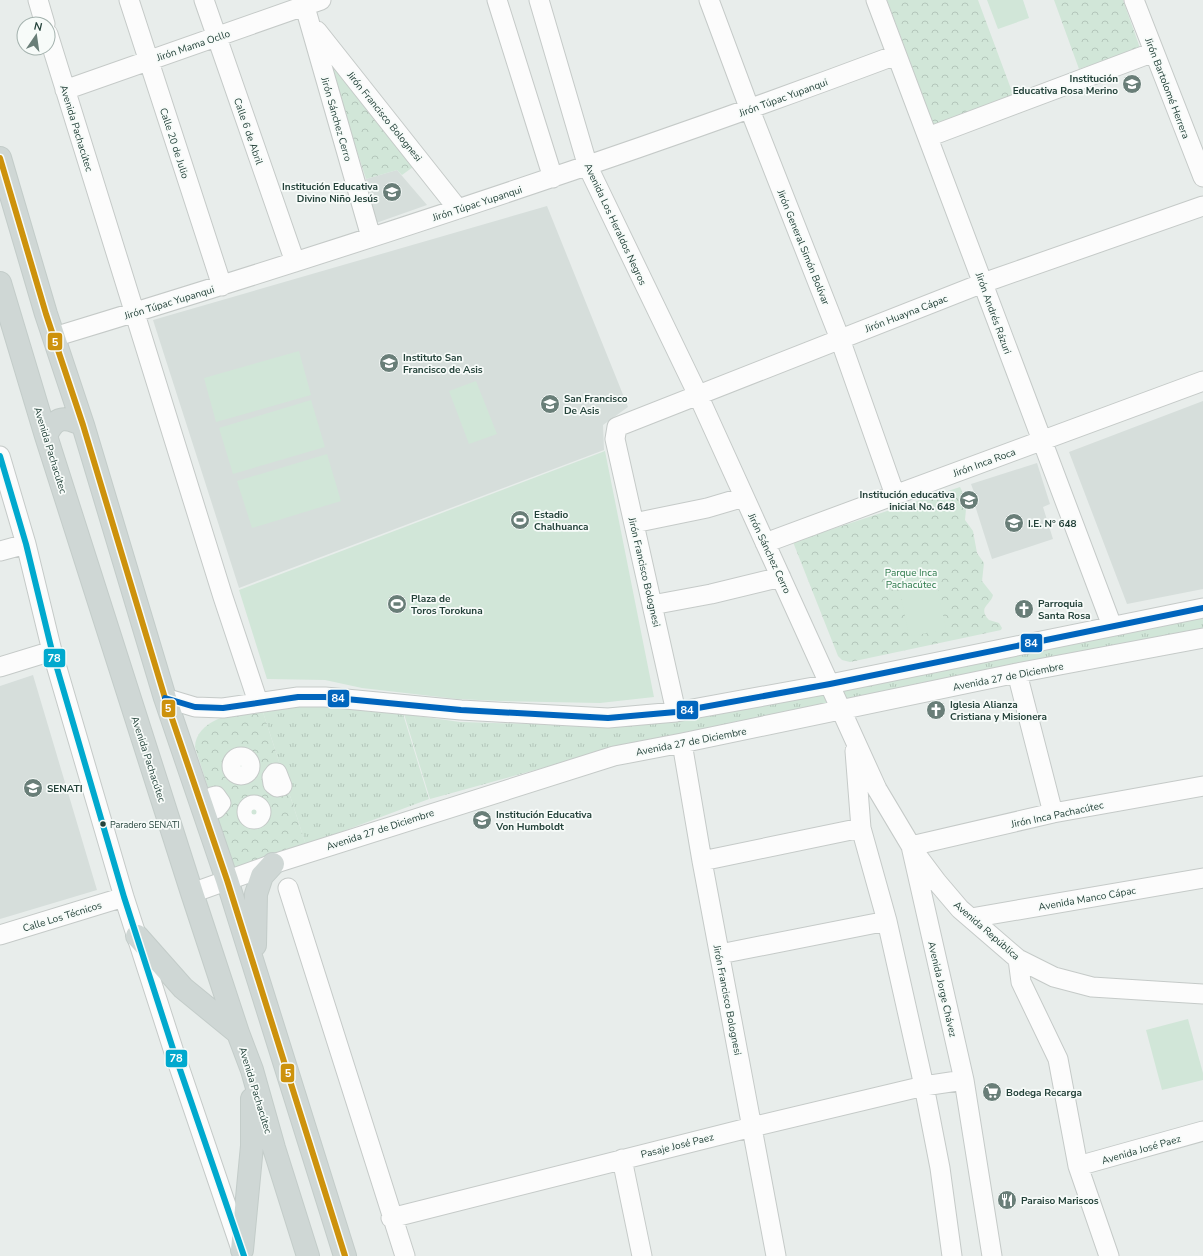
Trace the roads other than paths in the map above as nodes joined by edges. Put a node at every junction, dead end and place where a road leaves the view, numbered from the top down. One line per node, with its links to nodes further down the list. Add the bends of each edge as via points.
1 (38, 0): 10 (street)
2 (129, 0): 16 (street, Calle 20 de Julio)
3 (204, 0): 12 (street, Calle 6 de Abril)
4 (497, 0): 23 (street)
5 (539, 0): 21 (street, Avenida Los Heraldos Negros)
6 (709, 0): 18 (street, Jirón General Simón Bolívar)
7 (876, 0): 14 (street, Jirón Andrés Rázuri)
8 (1134, 0): 13 (street, Jirón Bartolomé Herrera)
9 (310, 2): 11 (street, Jirón Sánchez Cerro); 12 (street, Jirón Mama Ocllo)
10 (43, 16)
11 (311, 24): 25 (street, Jirón Francisco Bolognesi); 26 (street, Jirón Sánchez Cerro)
12 (216, 37): 16 (street, Jirón Mama Ocllo); 27 (street, Calle 6 de Abril)
13 (1154, 52): 19 (street); 22 (street, Jirón Bartolomé Herrera)
14 (896, 55): 18 (street, Jirón Túpac Yupanqui); 19 (street, Jirón Andrés Rázuri)
15 (55, 56): 17 (street, Avenida Pachacútec)
16 (148, 61): 17 (street, Jirón Mama Ocllo); 30 (street, Calle 20 de Julio)
17 (65, 90): 31 (street, Avenida Pachacútec)
18 (750, 110): 21 (street, Jirón Túpac Yupanqui); 33 (street, Jirón General Simón Bolívar)
19 (928, 137): 29 (street, Jirón Andrés Rázuri)
20 (0, 158): 32 (main road)
21 (588, 166): 23 (street, Jirón Túpac Yupanqui); 35 (street, Avenida Los Heraldos Negros)
22 (1203, 177)
23 (553, 178): 25 (street, Jirón Túpac Yupanqui)
24 (1203, 206): 29 (street, Jirón Huayna Cápac)
25 (458, 209): 26 (street, Jirón Túpac Yupanqui)
26 (371, 237): 27 (street, Jirón Túpac Yupanqui)
27 (295, 262): 30 (street, Jirón Túpac Yupanqui)
28 (0, 283): 38 (main road, Avenida Pachacútec)
29 (983, 283): 33 (street, Jirón Huayna Cápac); 39 (street, Jirón Andrés Rázuri)
30 (222, 286): 31 (street, Jirón Túpac Yupanqui)
31 (135, 313): 32 (street, Jirón Túpac Yupanqui); 57 (street, Avenida Pachacútec)
32 (54, 337): 36 (main road)
33 (840, 338): 35 (street, Jirón Huayna Cápac); 41 (street, Jirón General Simón Bolívar)
34 (1203, 381): 39 (street, Jirón Inca Roca)
35 (698, 395): 37 (street, Jirón Huayna Cápac, via 617,427); 42 (street, Jirón Sánchez Cerro)
36 (83, 425): 38 (main road, via 71,419 60,420 51,426); 56 (main road)
37 (614, 432): 43 (street, Jirón Francisco Bolognesi)
38 (46, 436): 71 (main road, Avenida Pachacútec)
39 (1042, 441): 41 (street, Jirón Inca Roca); 50 (street, Jirón Andrés Rázuri)
40 (0, 456): 45 (street)
41 (895, 495): 44 (street, Jirón Inca Roca)
42 (744, 497): 43 (street, via 707,508); 44 (street, Jirón Sánchez Cerro)
43 (634, 523): 48 (street, Jirón Francisco Bolognesi)
44 (765, 543): 47 (street, Jirón Sánchez Cerro)
45 (26, 544): 46 (street); 52 (street)
46 (0, 551)
47 (780, 577): 48 (street, via 711,594); 55 (street, Jirón Sánchez Cerro)
48 (652, 604): 59 (street, Jirón Francisco Bolognesi)
49 (1203, 608): 50 (street)
50 (1112, 626): 55 (street)
51 (1203, 638): 54 (street, Avenida 27 de Diciembre)
52 (52, 651): 53 (street); 72 (street)
53 (0, 667)
54 (1017, 673): 58 (street, Avenida 27 de Diciembre); 63 (street)
55 (830, 684): 58 (street, Jirón Sánchez Cerro); 59 (street)
56 (165, 698): 57 (street, via 195,707 222,708); 69 (main road)
57 (258, 702): 59 (street, via 298,697 325,697 461,710 608,718)
58 (842, 710): 60 (street, Avenida Jorge Chávez); 61 (street, Avenida 27 de Diciembre)
59 (676, 712)
60 (854, 736): 64 (street, Avenida Jorge Chávez); 65 (street, Avenida Jorge Chávez, via 877,789)
61 (682, 743): 66 (street, Jirón Francisco Bolognesi); 67 (street, Avenida 27 de Diciembre, via 614,756)
62 (1203, 786): 63 (street, Jirón Inca Pachacútec)
63 (1053, 814): 65 (street, Jirón Inca Pachacútec)
64 (861, 828): 66 (street); 74 (street, Avenida Jorge Chávez)
65 (911, 846): 73 (street, Avenida República, via 937,882); 83 (street, Avenida Jorge Chávez)
66 (702, 861): 77 (street, Jirón Francisco Bolognesi)
67 (273, 864): 69 (street, Avenida 27 de Diciembre); 79 (main road, via 262,876 256,894 254,937)
68 (1203, 878): 73 (street, Avenida Manco Cápac)
69 (227, 880): 71 (street, Avenida 27 de Diciembre); 79 (main road)
70 (288, 888): 89 (street)
71 (192, 892): 81 (main road, Avenida Pachacútec)
72 (124, 898): 75 (street, Calle Los Técnicos); 76 (street)
73 (971, 918): 78 (street, Avenida República)
74 (887, 921): 77 (street); 84 (street, Avenida Jorge Chávez)
75 (0, 935)
76 (137, 936): 81 (main road, via 182,988); 90 (street)
77 (720, 954): 85 (street, Jirón Francisco Bolognesi)
78 (1018, 959): 80 (street, Avenida República, via 1054,977 1092,987); 88 (street, via 1021,982 1058,1059)
79 (259, 980): 91 (main road)
80 (1203, 994)
81 (238, 1033): 82 (main road, Avenida Pachacútec)
82 (252, 1070): 90 (main road, via 252,1146); 92 (main road, Avenida Pachacútec)
83 (964, 1080): 84 (street, Pasaje José Paez); 97 (street, Avenida Jorge Chávez)
84 (924, 1086): 85 (street, Pasaje José Paez); 96 (street, Avenida Jorge Chávez, via 940,1168)
85 (752, 1127): 87 (street, Pasaje José Paez); 95 (street, Jirón Francisco Bolognesi)
86 (1203, 1131): 88 (street, Avenida José Paez)
87 (622, 1159): 89 (street, Pasaje José Paez); 94 (street)
88 (1078, 1166): 98 (street)
89 (391, 1218): 93 (street)
90 (243, 1253)
91 (345, 1254)
92 (308, 1256)
93 (405, 1256)
94 (642, 1256)
95 (776, 1256)
96 (952, 1256)
97 (992, 1256)
98 (1109, 1256)

